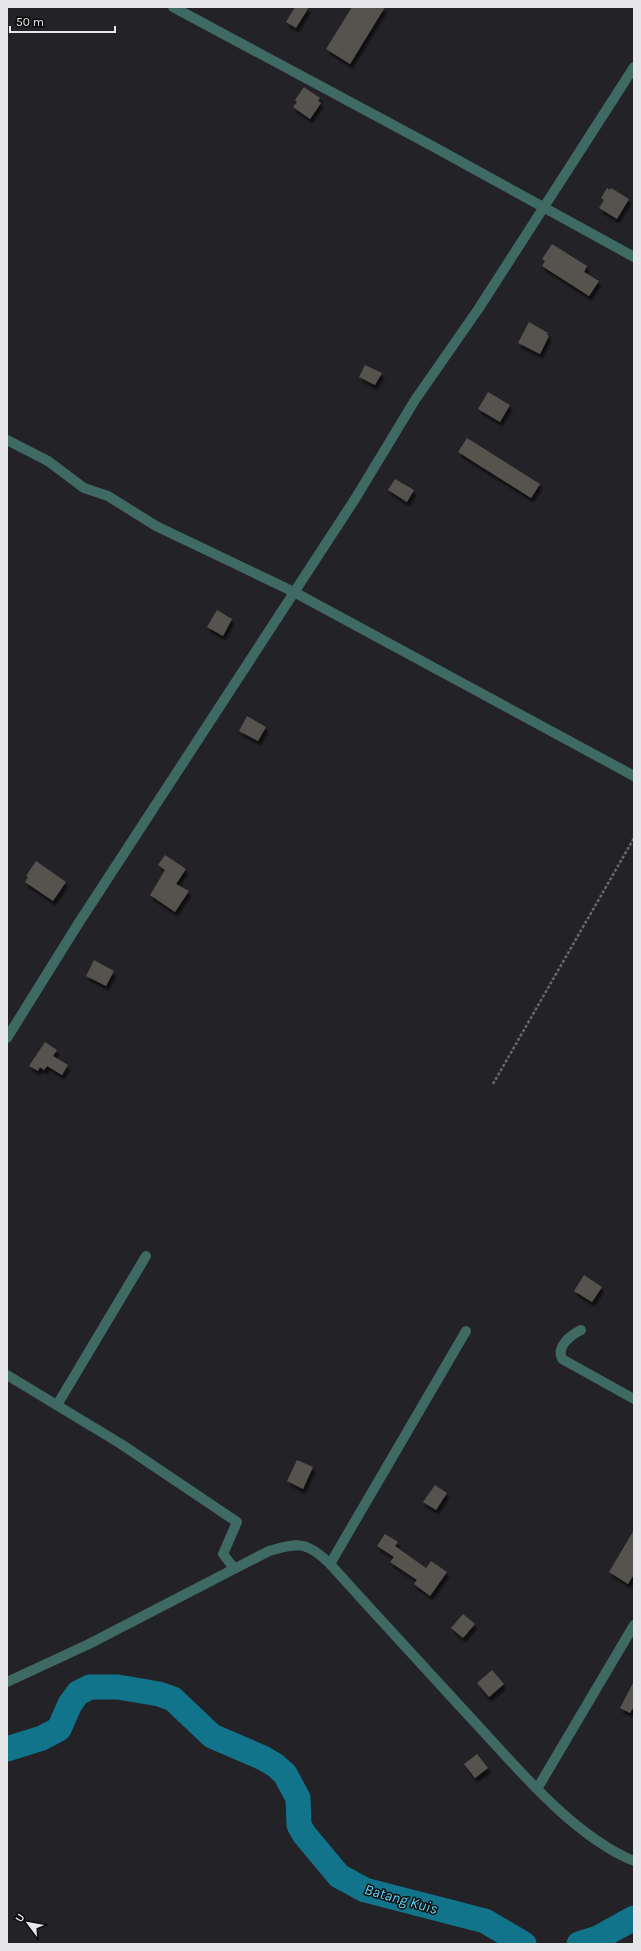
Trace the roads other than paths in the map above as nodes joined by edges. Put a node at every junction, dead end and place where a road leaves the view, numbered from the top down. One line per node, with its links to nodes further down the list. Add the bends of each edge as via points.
1 (173, 7): 3 (street)
2 (634, 67): 3 (street)
3 (544, 207): 4 (street); 6 (street, via 479,308 415,400 355,499)
4 (634, 257)
5 (7, 440): 6 (street, via 48,461 84,488 115,500 156,526)
6 (294, 592): 7 (street); 8 (street)
7 (634, 776)
8 (7, 1038)
9 (146, 1256): 14 (street)
10 (581, 1330): 13 (street, via 564,1344 560,1356 562,1359)
11 (466, 1331): 15 (street)
12 (7, 1375): 14 (street)
13 (634, 1399)
14 (57, 1405): 16 (street, via 121,1444 237,1522 223,1554)
15 (330, 1564): 16 (street, via 310,1547 299,1545 269,1551); 19 (street)
16 (234, 1568): 18 (street, via 89,1644)
17 (634, 1626): 19 (street)
18 (7, 1682)
19 (537, 1789): 20 (street, via 580,1828 605,1846)
20 (634, 1861)

